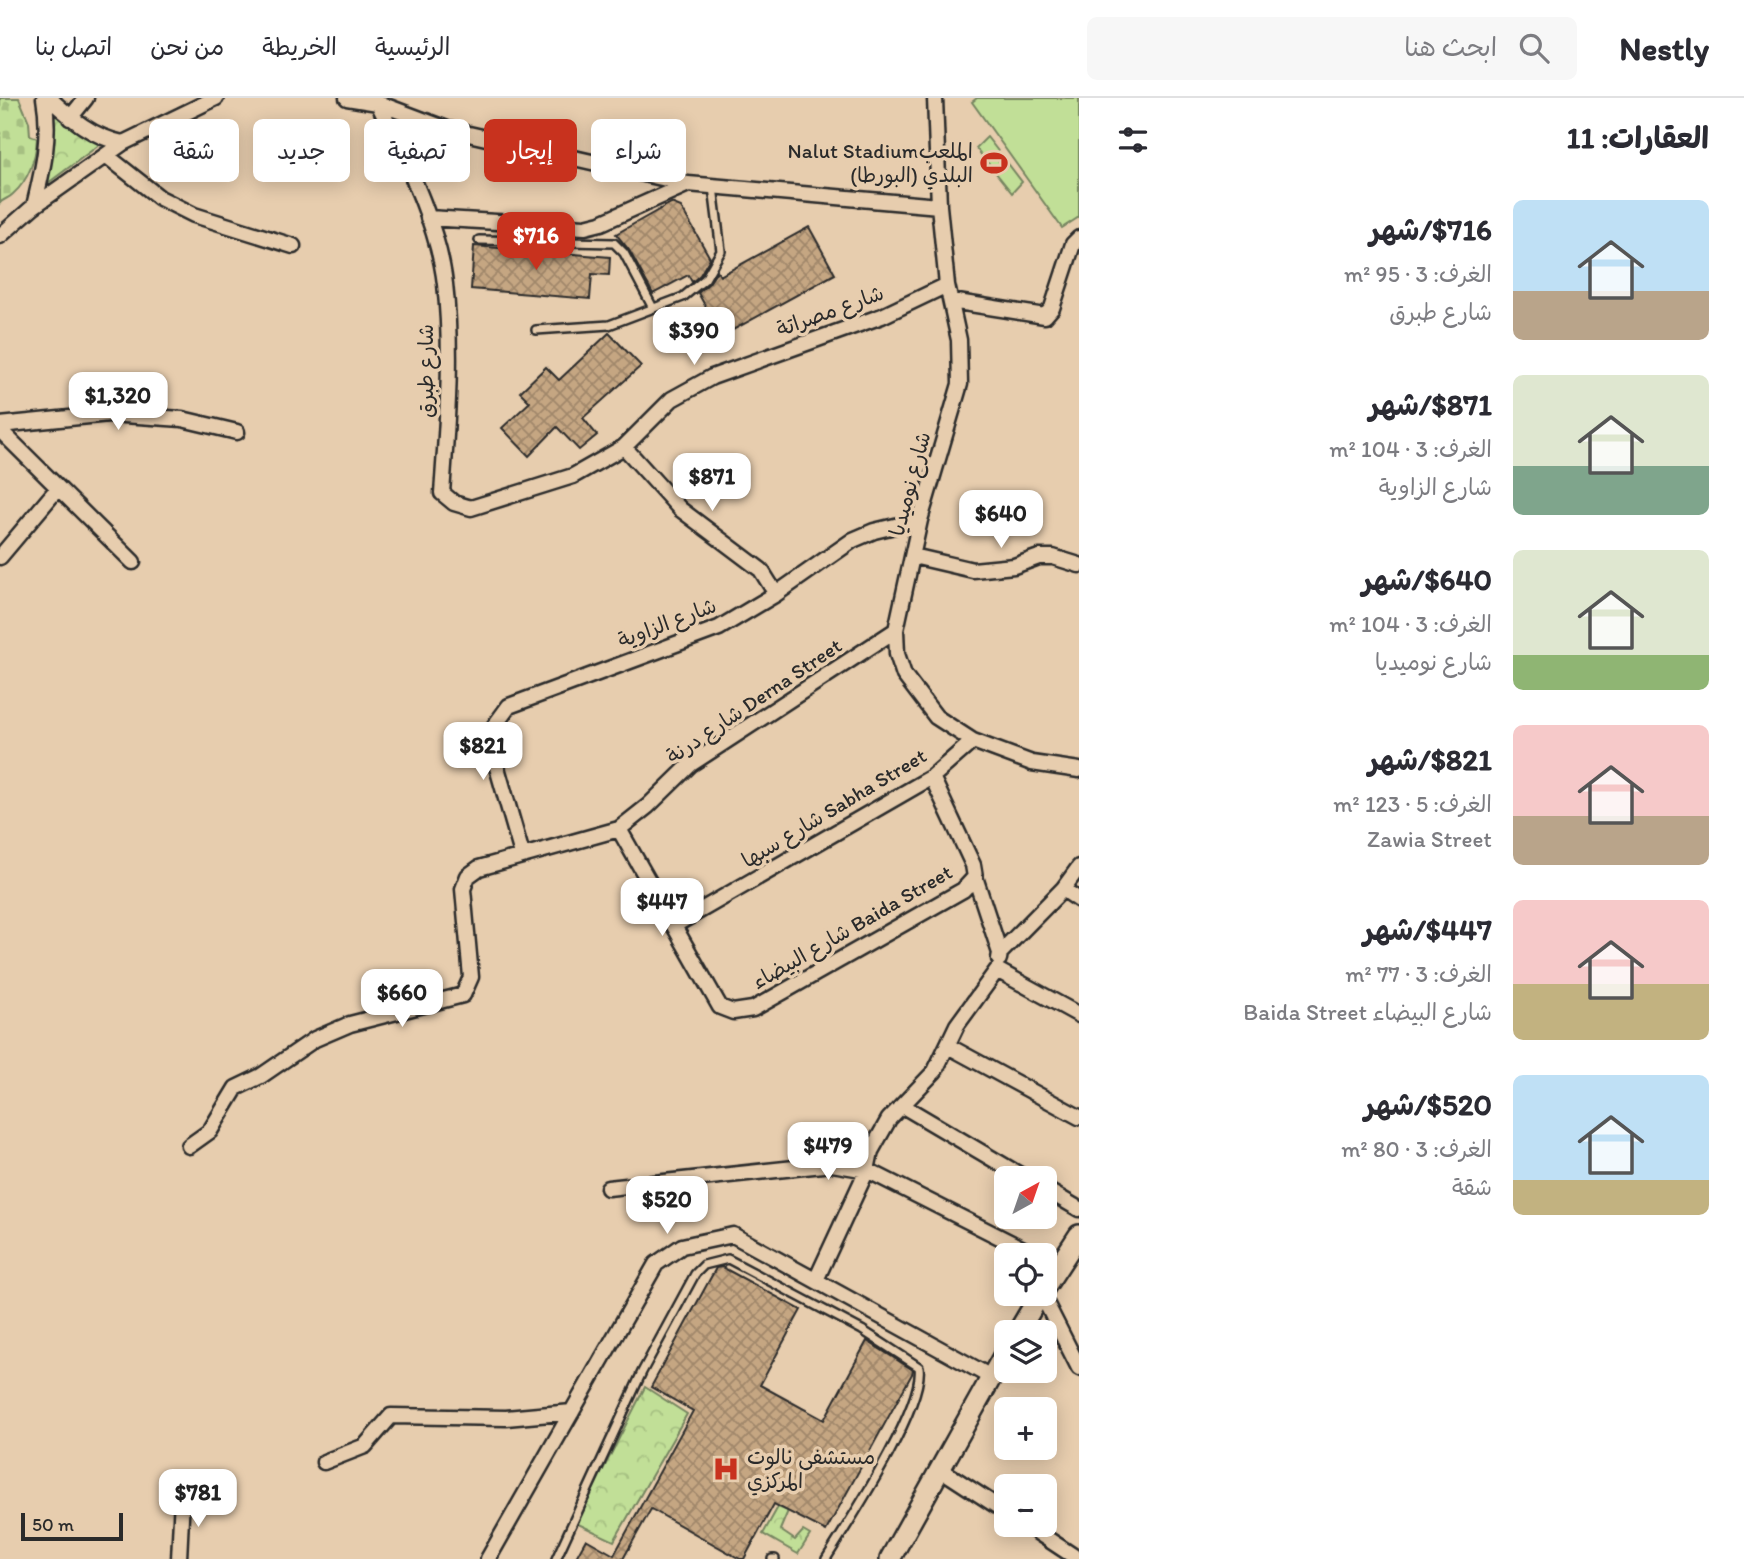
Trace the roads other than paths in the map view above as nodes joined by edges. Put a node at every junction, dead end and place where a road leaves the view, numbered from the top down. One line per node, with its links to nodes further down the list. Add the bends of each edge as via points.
1 (44, 98): 13 (street, via 48,124 45,159)
2 (49, 98): 8 (street)
3 (86, 98): 8 (street)
4 (216, 98): 9 (street)
5 (347, 98): 7 (street)
6 (935, 98): 14 (street, شارع نوميديا)
7 (381, 101): 11 (street, via 447,129); 15 (street)
8 (70, 117): 9 (street, via 104,139)
9 (123, 142): 10 (street)
10 (107, 156): 13 (street); 19 (street, via 160,198 194,215)
11 (688, 184): 12 (street); 15 (street, via 585,227)
12 (713, 186): 14 (street); 22 (lane, via 721,251 705,279 683,297)
13 (34, 205): 16 (street)
14 (939, 206): 20 (street, شارع نوميديا)
15 (428, 218): 28 (street, شارع طبرق, via 445,281 450,370 442,493)
16 (0, 236)
17 (1079, 238): 21 (street, via 1045,316)
18 (479, 240): 22 (lane, via 614,243 624,253)
19 (293, 246)
20 (947, 285): 21 (street, شارع نوميديا); 26 (street, شارع مصراتة, via 882,316 712,377 672,399)
21 (951, 301): 29 (street, شارع نوميديا, via 959,340 960,384)
22 (653, 309): 23 (lane, via 609,325)
23 (536, 330)
24 (0, 427): 25 (street, via 109,414 182,419); 27 (street)
25 (237, 432)
26 (624, 447): 28 (street, شارع مصراتة, via 573,476); 34 (street, via 701,528 754,563)
27 (58, 488): 31 (street); 32 (street)
28 (471, 508)
29 (920, 520): 30 (street, شارع نوميديا); 34 (street, شارع الزاوية, via 853,540)
30 (913, 556): 33 (street, via 973,570 1014,566 1039,557); 35 (street, شارع نوميديا)
31 (0, 557)
32 (133, 562)
33 (1079, 565)
34 (776, 594): 40 (street, شارع الزاوية, via 719,628 509,706 491,732)
35 (896, 630): 36 (street, شارع نوميديا, via 904,675 936,717); 39 (street, شارع درنة Derna Street, via 691,764)
36 (973, 741): 37 (street, شارع نوميديا, via 1032,763); 38 (street, شارع سبها Sabha Street)
37 (1079, 770)
38 (932, 777): 42 (street, شارع البيضاء Baida Street); 45 (street, شارع سبها Sabha Street)
39 (619, 829): 40 (street, شارع درنة Derna Street); 45 (street, شارع البيضاء Baida Street)
40 (522, 854): 52 (street, شارع درنة Derna Street, via 468,876 463,889 471,976 463,995 350,1024 315,1039 236,1088 210,1131)
41 (1079, 867): 43 (street)
42 (975, 877): 45 (street, شارع البيضاء Baida Street, via 963,890 752,1009 733,1012 720,1007); 46 (street)
43 (1063, 889): 44 (street); 46 (street)
44 (1079, 900)
45 (675, 925)
46 (999, 953): 47 (street)
47 (997, 970): 48 (street); 49 (street, via 957,1025)
48 (1079, 1015)
49 (948, 1046): 50 (street, via 935,1071); 51 (street)
50 (902, 1106): 53 (street); 54 (street, via 871,1151)
51 (1079, 1117)
52 (189, 1146)
53 (1004, 1166)
54 (867, 1170): 55 (street, via 832,1164); 59 (street); 61 (street)
55 (608, 1188)
56 (1057, 1196): 57 (street)
57 (1079, 1209)
58 (1079, 1235): 60 (main road)
59 (1011, 1243)
60 (1057, 1258)
61 (816, 1280): 65 (street); 66 (street, via 733,1235 682,1247 656,1264)
62 (1048, 1306): 63 (street)
63 (1079, 1368)
64 (994, 1370): 65 (main road)
65 (990, 1377): 68 (main road)
66 (572, 1412): 67 (street, via 506,1418 391,1416 365,1446); 73 (street)
67 (324, 1462)
68 (940, 1469): 70 (street); 76 (main road)
69 (181, 1497): 72 (street)
70 (994, 1504)
71 (1044, 1537): 77 (street)
72 (179, 1559)
73 (488, 1559)
74 (556, 1559): 75 (lane, via 642,1372 695,1274 705,1265 728,1258 862,1330 919,1367 921,1378 908,1412 870,1489)
75 (826, 1559)
76 (890, 1559)
77 (1078, 1559)

